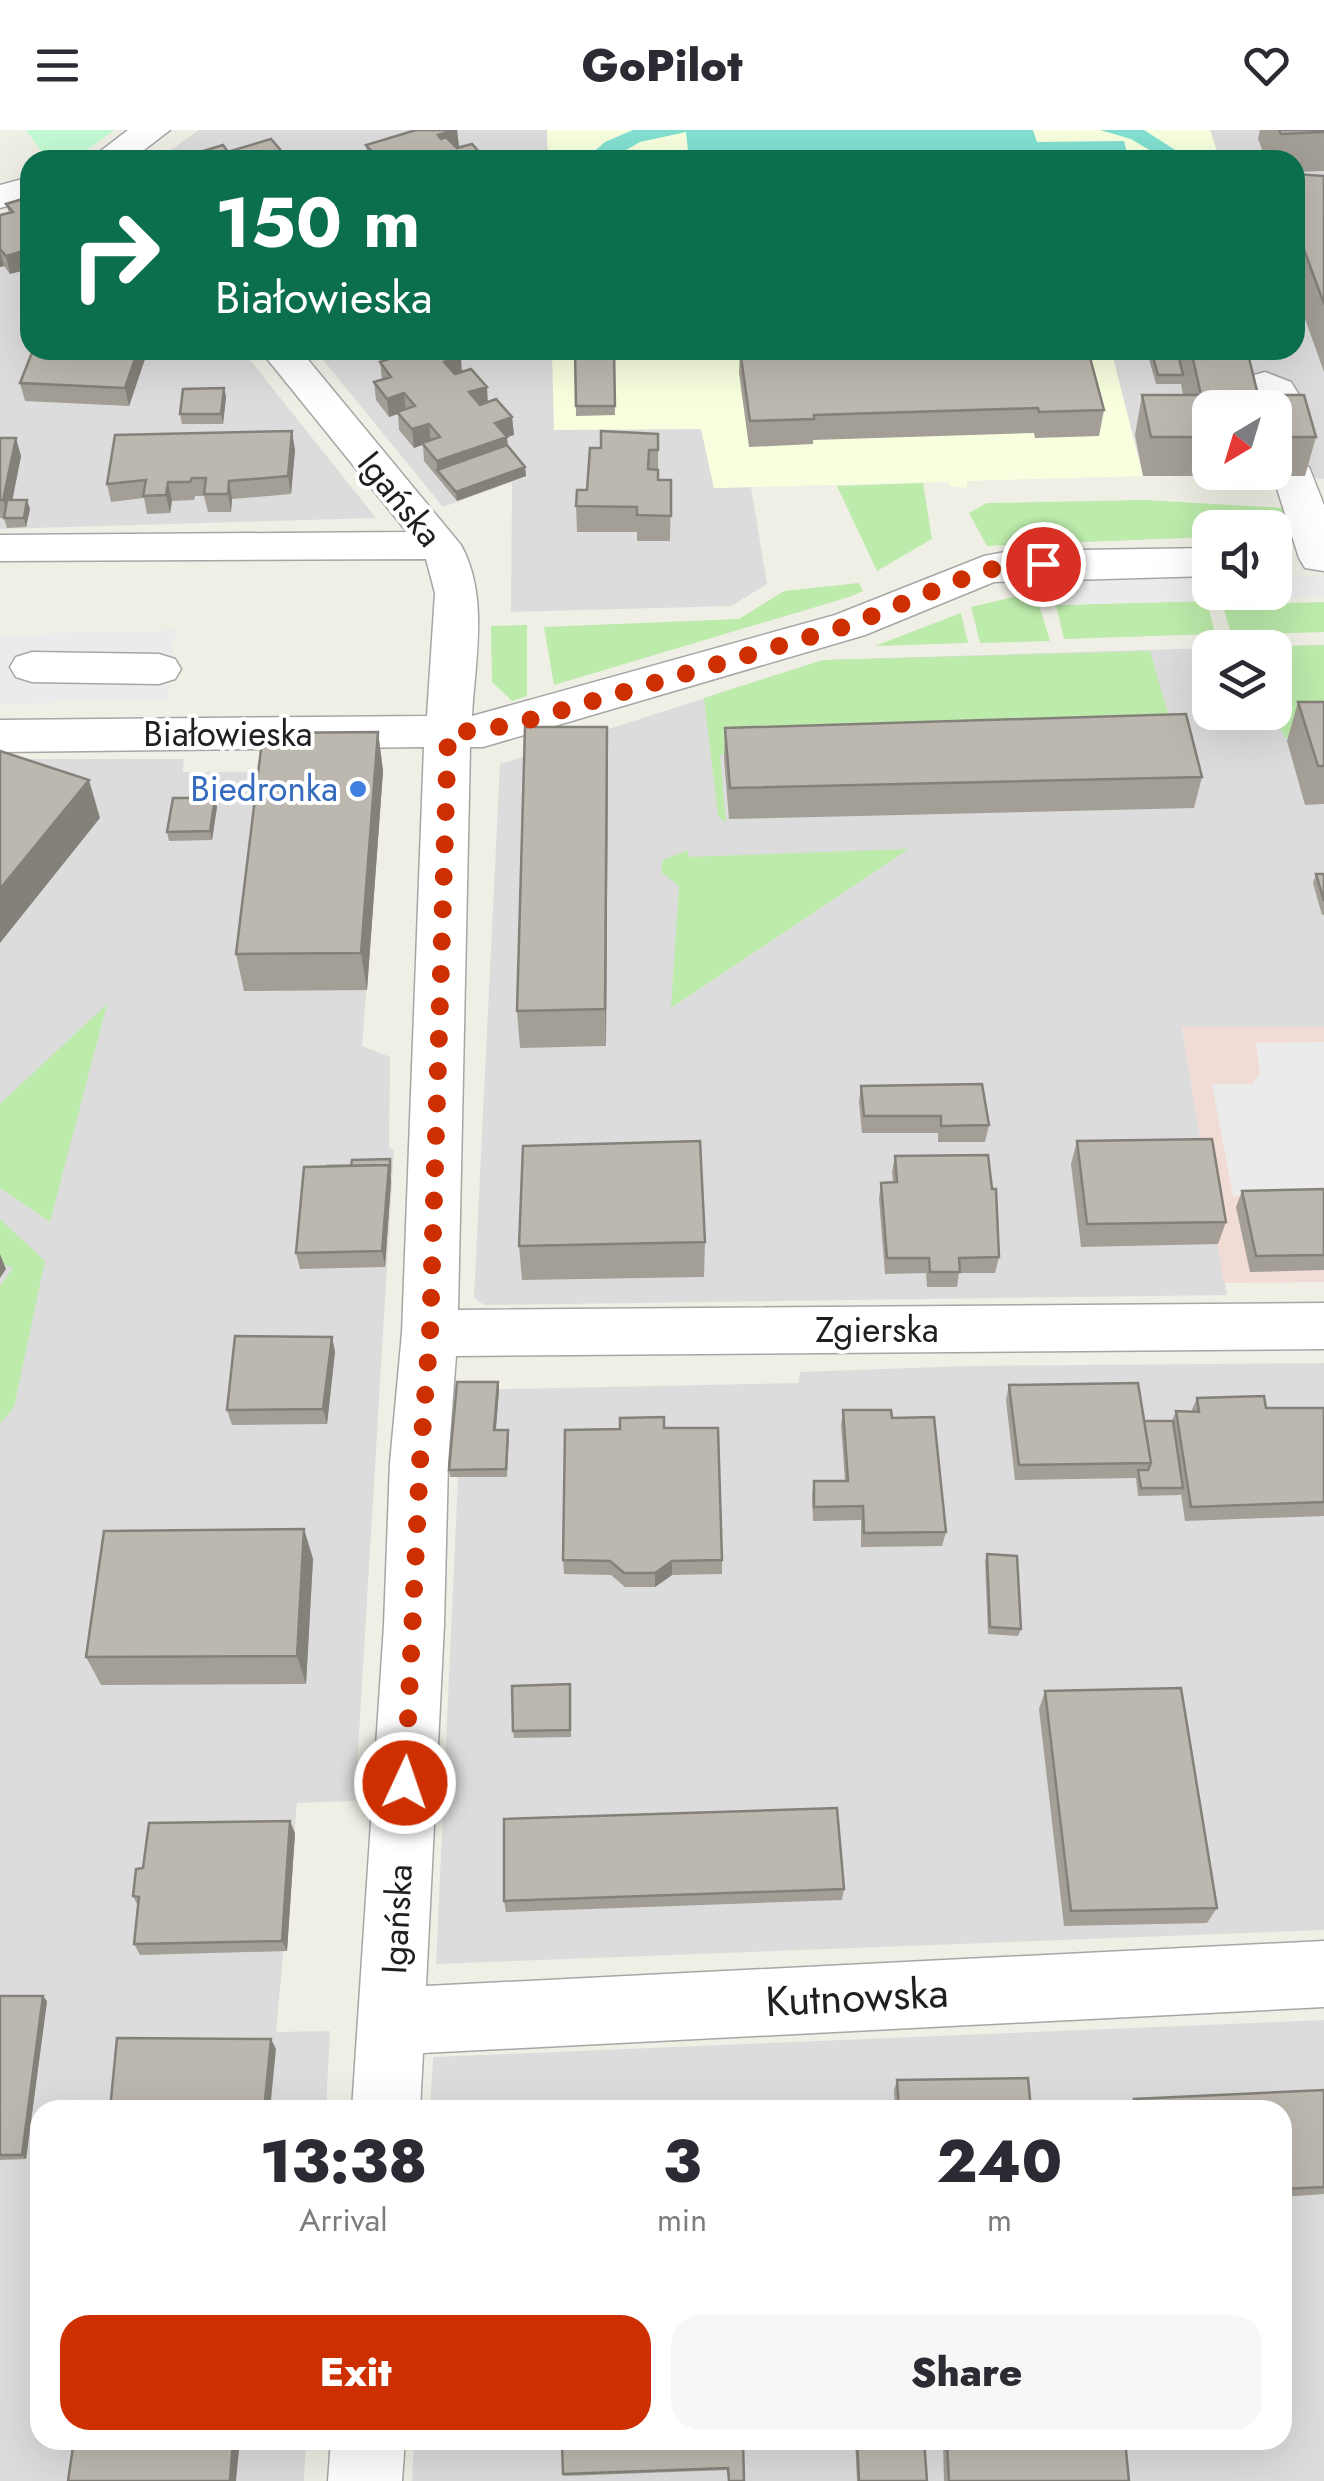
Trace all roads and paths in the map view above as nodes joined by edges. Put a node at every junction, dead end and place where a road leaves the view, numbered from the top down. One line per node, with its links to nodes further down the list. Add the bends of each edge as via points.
1 (152, 130): 2 (street)
2 (126, 150)
3 (287, 360): 7 (street, Igańska)
4 (1265, 384): 5 (street)
5 (1276, 390)
6 (1294, 476): 9 (street)
7 (440, 546): 8 (street); 14 (street, Igańska, via 458,593)
8 (0, 548)
9 (1322, 558): 10 (street)
10 (1292, 559)
11 (1192, 562): 14 (street, Białowieska, via 984,570 850,625 512,725)
12 (16, 668): 13 (street); 15 (street)
13 (160, 668)
14 (448, 734): 15 (street, Białowieska); 17 (street, Igańska)
15 (11, 735)
16 (1324, 1326): 17 (street, Zgierska)
17 (430, 1333): 19 (street, Igańska)
18 (1324, 1974): 19 (street, Kutnowska)
19 (390, 2021): 20 (street, Igańska)
20 (386, 2100)
21 (367, 2450): 22 (street)
22 (365, 2481)

